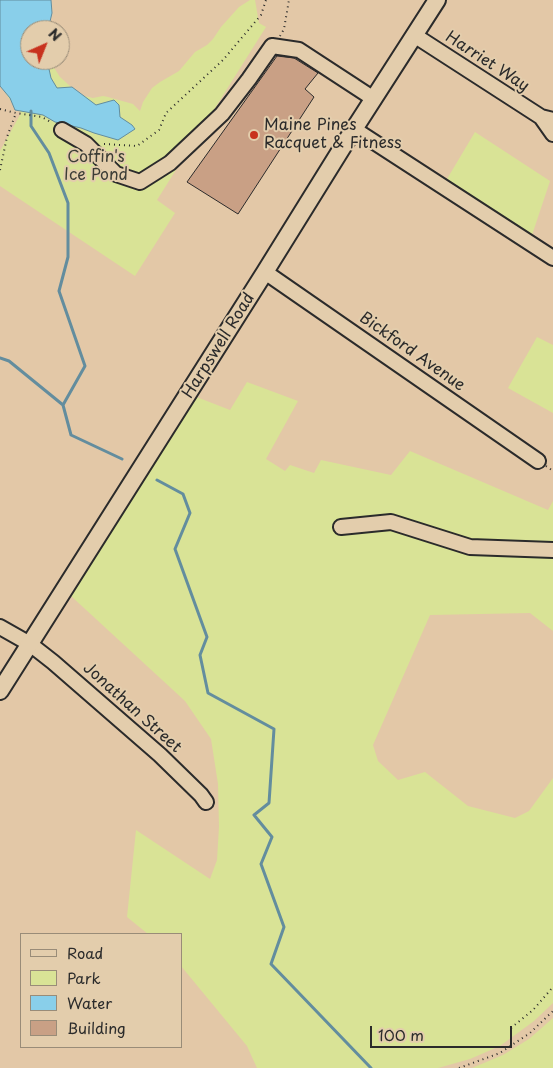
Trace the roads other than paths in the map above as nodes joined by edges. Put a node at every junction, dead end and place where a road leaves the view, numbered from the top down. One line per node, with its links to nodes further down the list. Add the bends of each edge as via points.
1 (437, 0): 2 (main road, Harpswell Road)
2 (414, 35): 3 (main road, Harpswell Road); 4 (street, Harriet Way)
3 (374, 99): 5 (main road, Harpswell Road); 6 (street, via 299,50 272,46 222,114 170,163 140,182 116,174 86,144)
4 (547, 119): 7 (street, Harriet Way)
5 (354, 129): 8 (street); 9 (main road, Harpswell Road)
6 (62, 130)
7 (553, 134)
8 (553, 258)
9 (265, 272): 10 (street, Bickford Avenue); 14 (main road, Harpswell Road)
10 (538, 461)
11 (341, 527): 12 (street, via 391,522 470,548)
12 (553, 550)
13 (0, 627): 14 (street, Jonathan Street)
14 (30, 644): 15 (main road, Harpswell Road); 16 (street, Jonathan Street, via 147,744)
15 (0, 691)
16 (206, 802)

